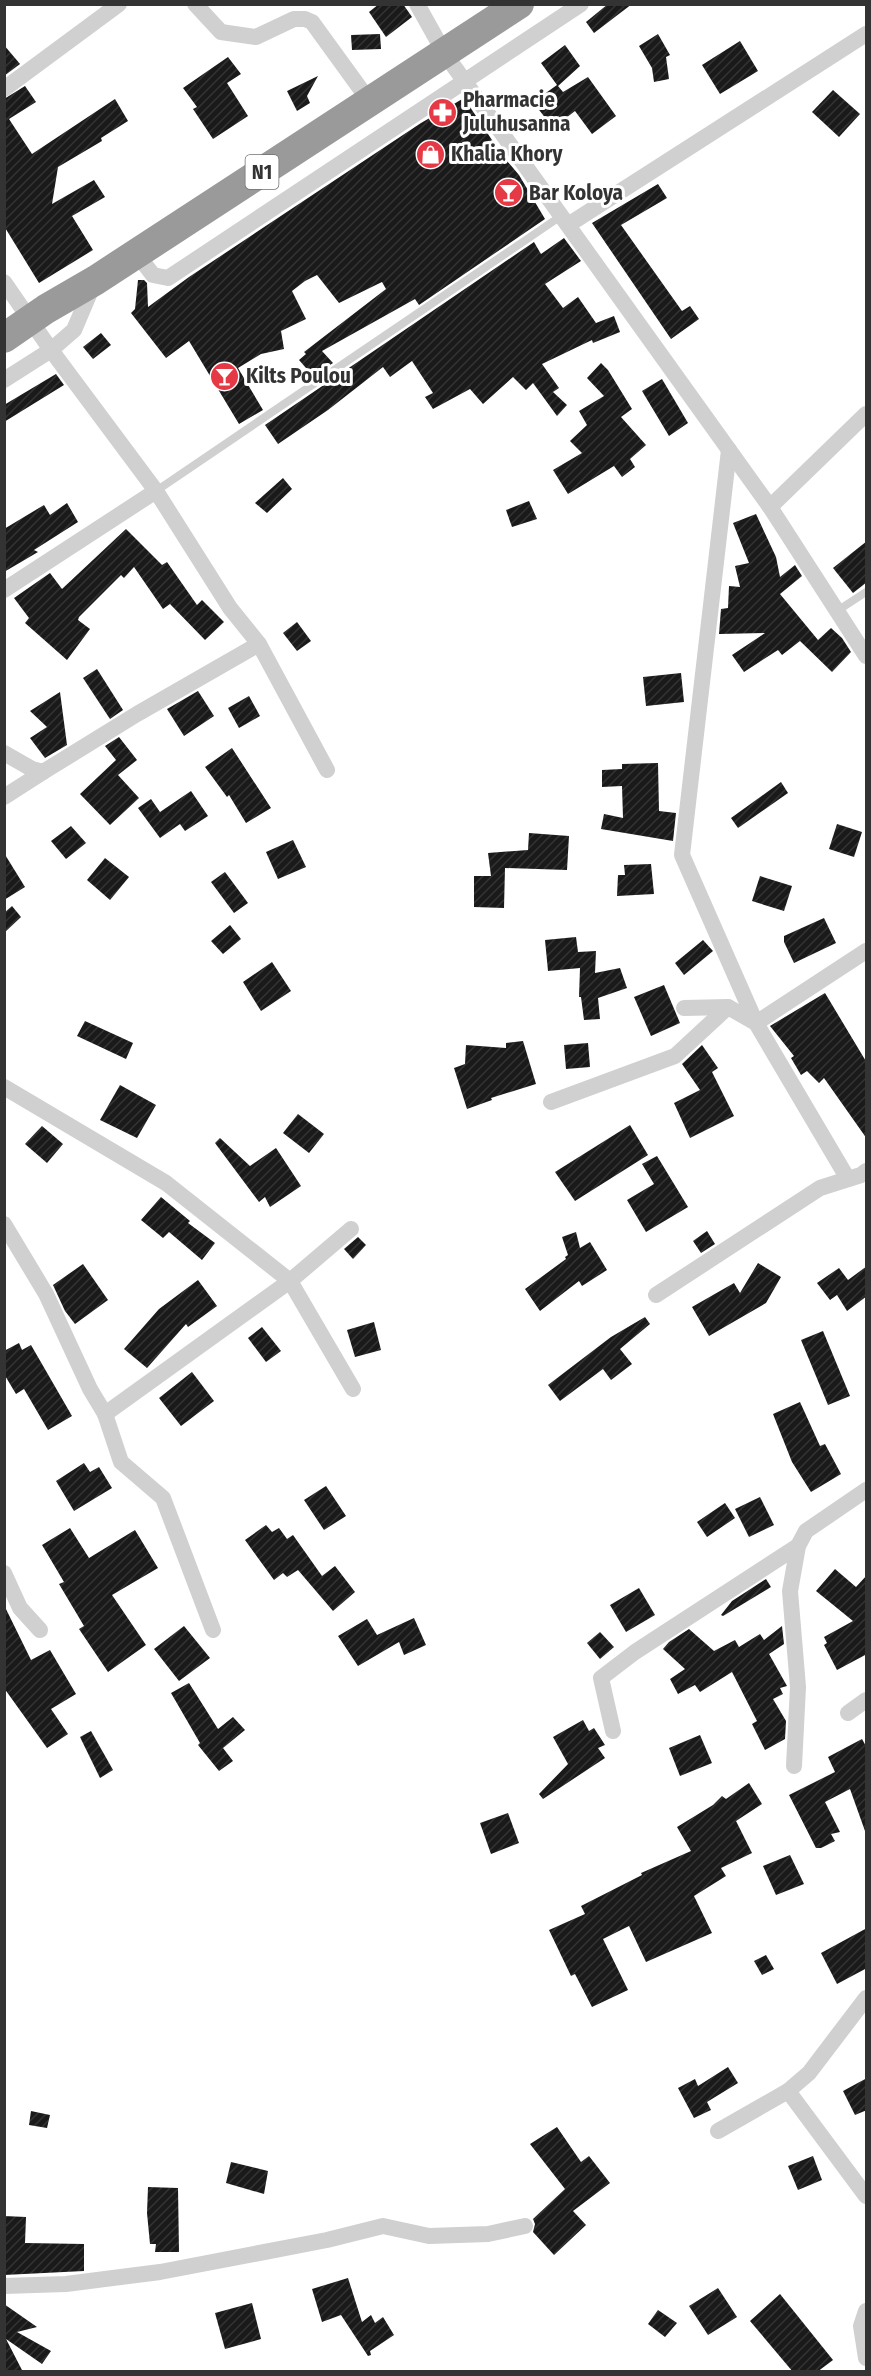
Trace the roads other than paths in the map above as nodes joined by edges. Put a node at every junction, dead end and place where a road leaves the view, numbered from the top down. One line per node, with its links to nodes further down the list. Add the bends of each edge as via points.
1 (119, 4): 9 (street)
2 (195, 4): 10 (street, via 221,32 256,37 294,19 312,22)
3 (417, 4): 7 (street)
4 (519, 4): 7 (highway, N1)
5 (581, 4): 8 (street)
6 (867, 34): 11 (street)
7 (446, 54): 8 (street); 10 (highway, N1)
8 (465, 81): 11 (street); 12 (street, via 168,278 153,275)
9 (4, 89)
10 (370, 102): 12 (highway, N1)
11 (565, 221): 20 (street); 21 (lane)
12 (136, 253): 13 (highway, N1)
13 (96, 279): 15 (highway, N1); 17 (street, via 74,330)
14 (4, 282): 15 (street)
15 (31, 321): 16 (highway, N1); 17 (street)
16 (4, 338)
17 (51, 350): 18 (street); 21 (street)
18 (4, 380)
19 (867, 414): 22 (street)
20 (729, 450): 22 (street); 35 (street, via 682,855)
21 (156, 492): 23 (street); 26 (street, via 230,608)
22 (770, 507): 25 (street)
23 (4, 590)
24 (867, 592): 25 (lane)
25 (837, 611): 27 (street)
26 (259, 644): 29 (street); 30 (street)
27 (867, 656)
28 (4, 753): 30 (street)
29 (327, 770)
30 (43, 772): 31 (street)
31 (4, 797)
32 (867, 951): 35 (street)
33 (728, 1007): 34 (street); 35 (street); 37 (street, via 675,1056)
34 (684, 1008)
35 (756, 1023): 38 (street)
36 (4, 1087): 41 (street, via 166,1183)
37 (551, 1102)
38 (860, 1177): 42 (street, via 820,1188)
39 (4, 1224): 44 (street, via 46,1294)
40 (351, 1229): 41 (street)
41 (290, 1281): 43 (street); 44 (street)
42 (656, 1295)
43 (353, 1389)
44 (105, 1413): 49 (street, via 121,1462 163,1498)
45 (867, 1491): 46 (street, via 806,1532)
46 (798, 1546): 52 (street, via 601,1678); 53 (street, via 790,1591 798,1687)
47 (4, 1573): 48 (street, via 20,1608)
48 (40, 1630)
49 (213, 1630)
50 (867, 1700): 51 (street)
51 (848, 1713)
52 (613, 1731)
53 (794, 1766)
54 (867, 1998): 55 (street, via 809,2073)
55 (788, 2091): 56 (street); 57 (street)
56 (718, 2131)
57 (867, 2196)
58 (525, 2226): 59 (street, via 488,2234 429,2236 383,2226 160,2272 66,2284)
59 (4, 2286)
60 (867, 2311): 61 (street, via 861,2326)
61 (867, 2358)

